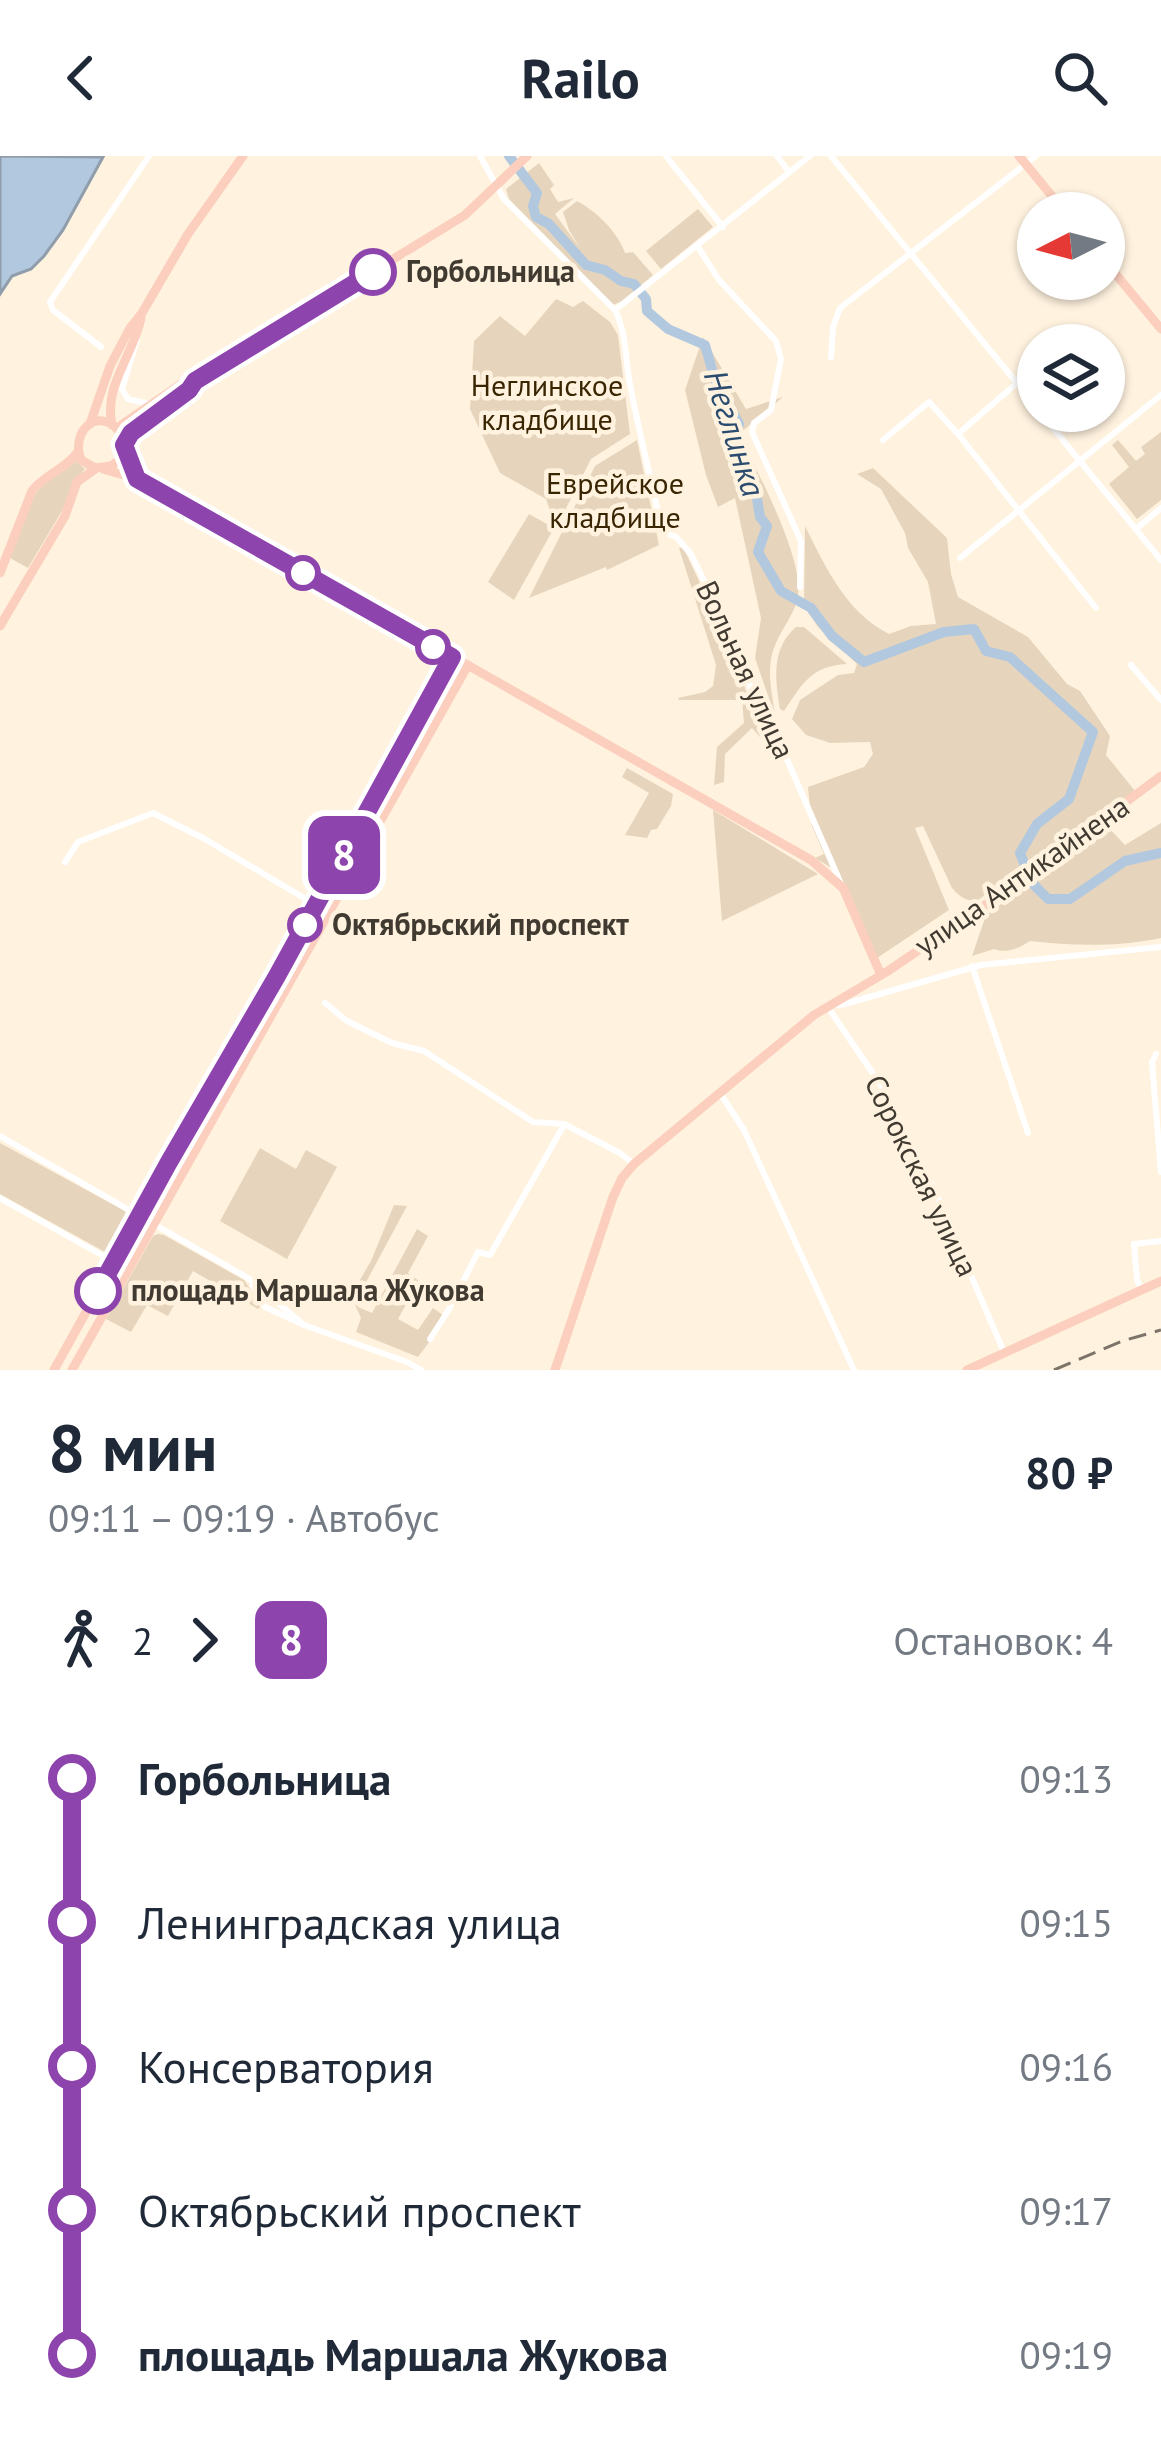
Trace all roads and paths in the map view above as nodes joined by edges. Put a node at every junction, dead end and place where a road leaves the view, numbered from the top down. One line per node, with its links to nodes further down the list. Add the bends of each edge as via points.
1 (148, 156): 22 (street, via 50,302)
2 (243, 156): 19 (main road)
3 (480, 156): 12 (street)
4 (527, 156): 12 (main road)
5 (666, 156): 14 (street)
6 (777, 156): 11 (street)
7 (810, 156): 11 (street)
8 (831, 156): 16 (street)
9 (1036, 156): 10 (street)
10 (1022, 160): 13 (main road); 16 (street)
11 (787, 175): 14 (street)
12 (496, 187): 18 (street); 24 (main road, via 426,241)
13 (1049, 192)
14 (723, 227): 15 (street)
15 (698, 247): 18 (street); 44 (street, via 776,341 781,359 772,410 752,432 801,541)
16 (909, 254): 23 (street, via 840,308); 25 (street)
17 (1125, 285): 20 (main road)
18 (615, 310): 53 (street, Вольная улица, via 662,531 691,554)
19 (142, 313): 21 (main road); 28 (main road, via 110,366)
20 (1161, 329)
21 (138, 333): 27 (street, via 122,388 128,399); 29 (main road, via 111,400)
22 (101, 347)
23 (831, 357)
24 (195, 381): 27 (main road); 33 (main road)
25 (1016, 383): 31 (street)
26 (1161, 395): 35 (street)
27 (149, 404): 29 (main road)
28 (90, 424): 29 (main road); 34 (main road)
29 (114, 426): 33 (main road)
30 (1057, 432): 35 (street)
31 (958, 434): 32 (street, via 929,402); 39 (street)
32 (884, 440)
33 (124, 445): 36 (main road, via 118,461); 37 (main road)
34 (78, 452): 36 (main road); 43 (main road, via 32,491)
35 (1080, 460): 39 (street); 40 (street)
36 (99, 469): 37 (main road); 46 (main road, via 77,482)
37 (137, 479): 47 (main road)
38 (1161, 508): 40 (street)
39 (1019, 511): 41 (street); 45 (street)
40 (1136, 529): 42 (street)
41 (960, 558)
42 (1161, 560)
43 (0, 573)
44 (800, 587)
45 (1096, 608)
46 (0, 626)
47 (452, 657): 48 (main road); 54 (main road)
48 (468, 665): 53 (main road, via 811,860); 62 (main road)
49 (1131, 665): 50 (street)
50 (1161, 700)
51 (1161, 776): 57 (main road, улица Антикайнена)
52 (64, 862): 54 (street, via 78,842 153,813)
53 (843, 888): 57 (main road)
54 (316, 905): 61 (main road)
55 (1161, 946): 56 (street)
56 (972, 966): 58 (street); 66 (street)
57 (881, 975): 58 (street); 60 (main road, улица Антикайнена)
58 (897, 987): 60 (street)
59 (325, 1004): 65 (street, via 424,1051 533,1122)
60 (827, 1006): 64 (main road, улица Антикайнена); 78 (street, Сорокская улица, via 885,1091)
61 (255, 1013): 62 (main road); 71 (main road)
62 (268, 1021): 72 (main road)
63 (1156, 1054): 69 (street)
64 (719, 1091): 68 (main road, улица Антикайнена); 83 (street)
65 (564, 1124): 68 (street); 77 (street, via 490,1255 478,1252)
66 (1028, 1132)
67 (0, 1136): 71 (street)
68 (634, 1164): 82 (main road, via 613,1197)
69 (1161, 1172)
70 (0, 1198): 74 (street)
71 (140, 1214): 72 (street); 74 (main road)
72 (154, 1223): 79 (street, via 248,1278 265,1307); 81 (main road)
73 (1161, 1240): 76 (street, via 1134,1244)
74 (114, 1262): 80 (main road)
75 (1161, 1281): 76 (main road)
76 (1141, 1290): 78 (main road)
77 (430, 1339)
78 (1004, 1352): 84 (main road)
79 (415, 1368)
80 (54, 1370)
81 (71, 1370)
82 (556, 1370)
83 (854, 1370)
84 (967, 1370)

